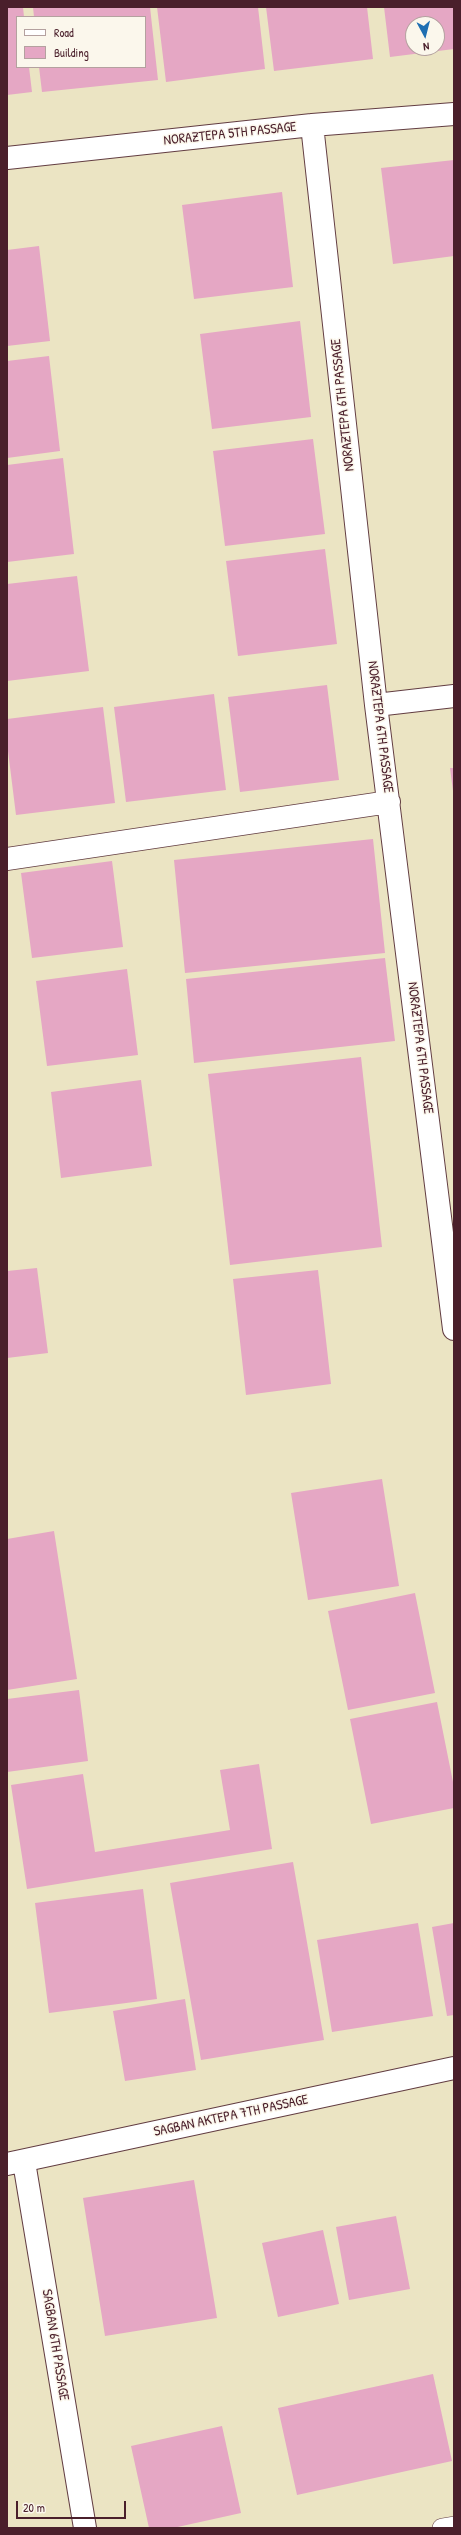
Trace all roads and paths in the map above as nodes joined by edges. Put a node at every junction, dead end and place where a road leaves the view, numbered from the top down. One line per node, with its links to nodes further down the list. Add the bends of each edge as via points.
1 (454, 114): 2 (street, NORAZTEPA 5TH PASSAGE)
2 (312, 125): 3 (street, NORAZTEPA 5TH PASSAGE); 5 (street, NORAZTEPA 6TH PASSAGE)
3 (7, 158)
4 (454, 696): 5 (street)
5 (376, 705): 6 (street, NORAZTEPA 6TH PASSAGE)
6 (389, 802): 7 (street); 8 (street, NORAZTEPA 6TH PASSAGE)
7 (7, 859)
8 (454, 1328)
9 (454, 2068): 10 (street, SAGBAN AKTEPA 7TH PASSAGE)
10 (16, 2163): 12 (street, SAGBAN 6TH PASSAGE)
11 (454, 2526): 13 (lane)
12 (85, 2528)
13 (442, 2528)

